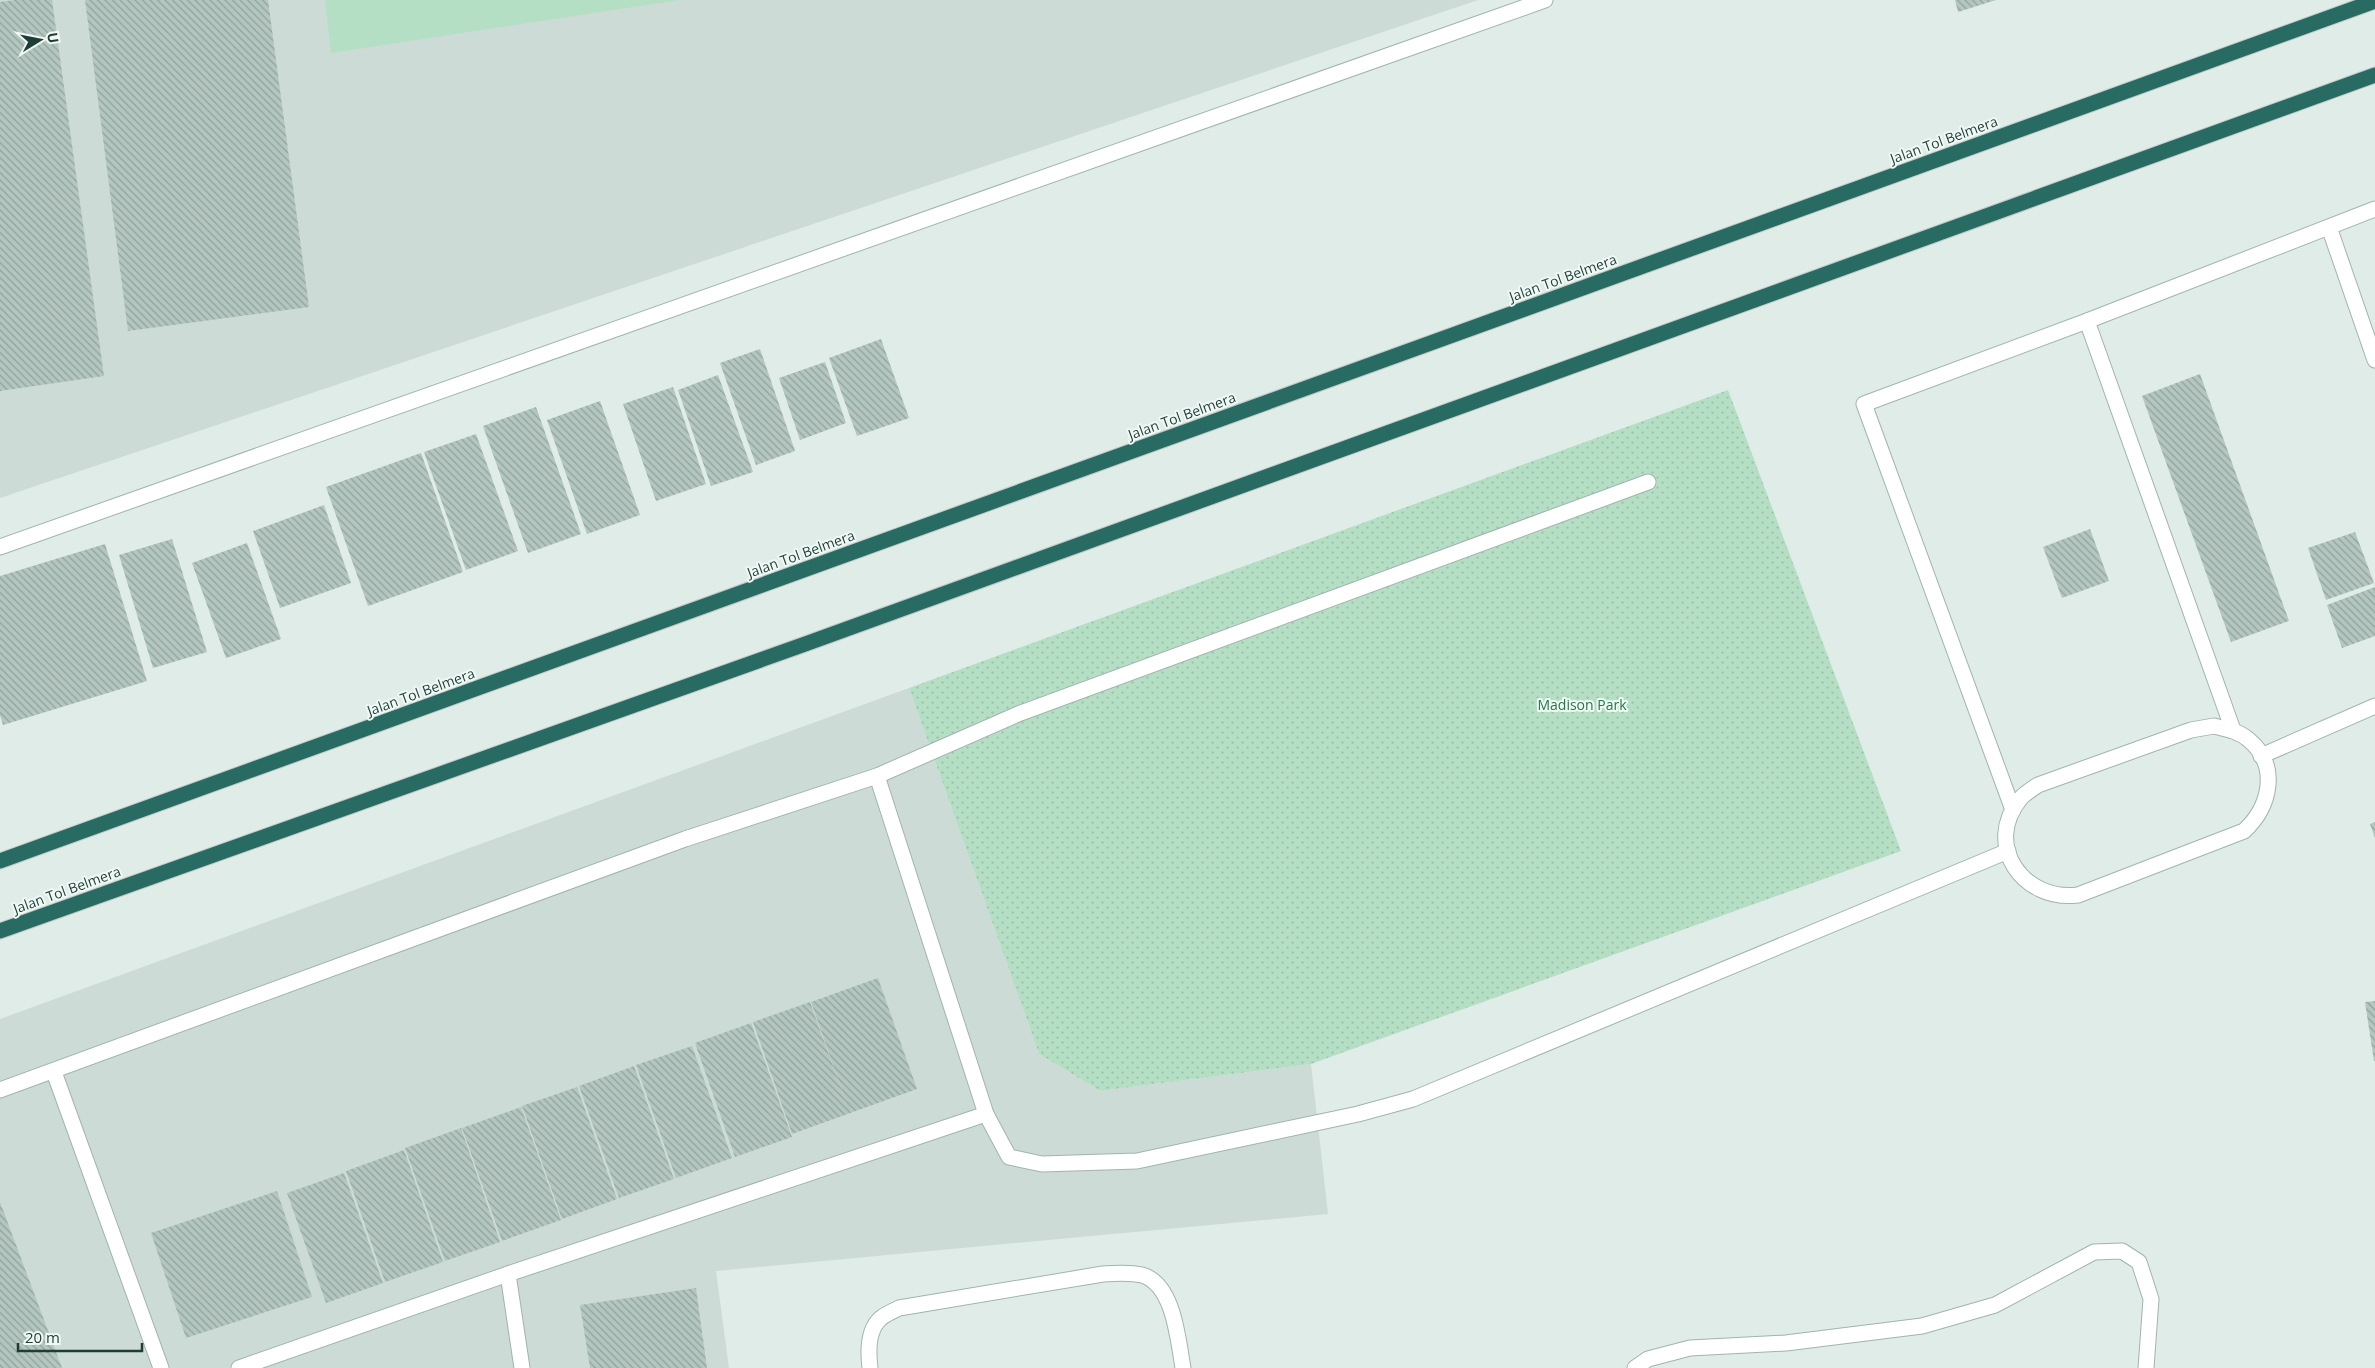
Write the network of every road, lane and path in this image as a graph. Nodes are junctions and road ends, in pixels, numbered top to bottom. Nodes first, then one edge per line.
1 (1546, 0) edge
2 (2375, 1) edge
3 (2375, 74) edge
4 (2375, 209) edge
5 (2329, 227) junction
6 (2087, 321) junction
7 (2375, 360) edge
8 (1648, 482) dead end
9 (0, 547) edge
10 (2375, 706) edge
11 (2233, 730) junction
12 (2262, 756) junction
13 (877, 776) junction
14 (2013, 810) junction
15 (2008, 851) junction
16 (0, 861) edge
17 (0, 931) edge
18 (54, 1072) junction
19 (0, 1090) edge
20 (986, 1114) junction
21 (508, 1274) junction
22 (161, 1368) edge
23 (239, 1368) edge
24 (522, 1368) edge
25 (870, 1368) edge
26 (1183, 1368) edge
27 (1635, 1368) edge
28 (2146, 1368) edge

1 - 9 street
2 - 16 highway, Jalan Tol Belmera
3 - 17 highway, Jalan Tol Belmera
4 - 5 street
5 - 6 street
5 - 7 street
6 - 11 street
6 - 14 street
8 - 13 street
10 - 12 street
11 - 12 street
11 - 14 street
12 - 15 street
13 - 18 street
13 - 20 street
14 - 15 street
15 - 20 street
18 - 19 street
18 - 22 street
20 - 21 street
21 - 23 street
21 - 24 street
25 - 26 street
27 - 28 street

